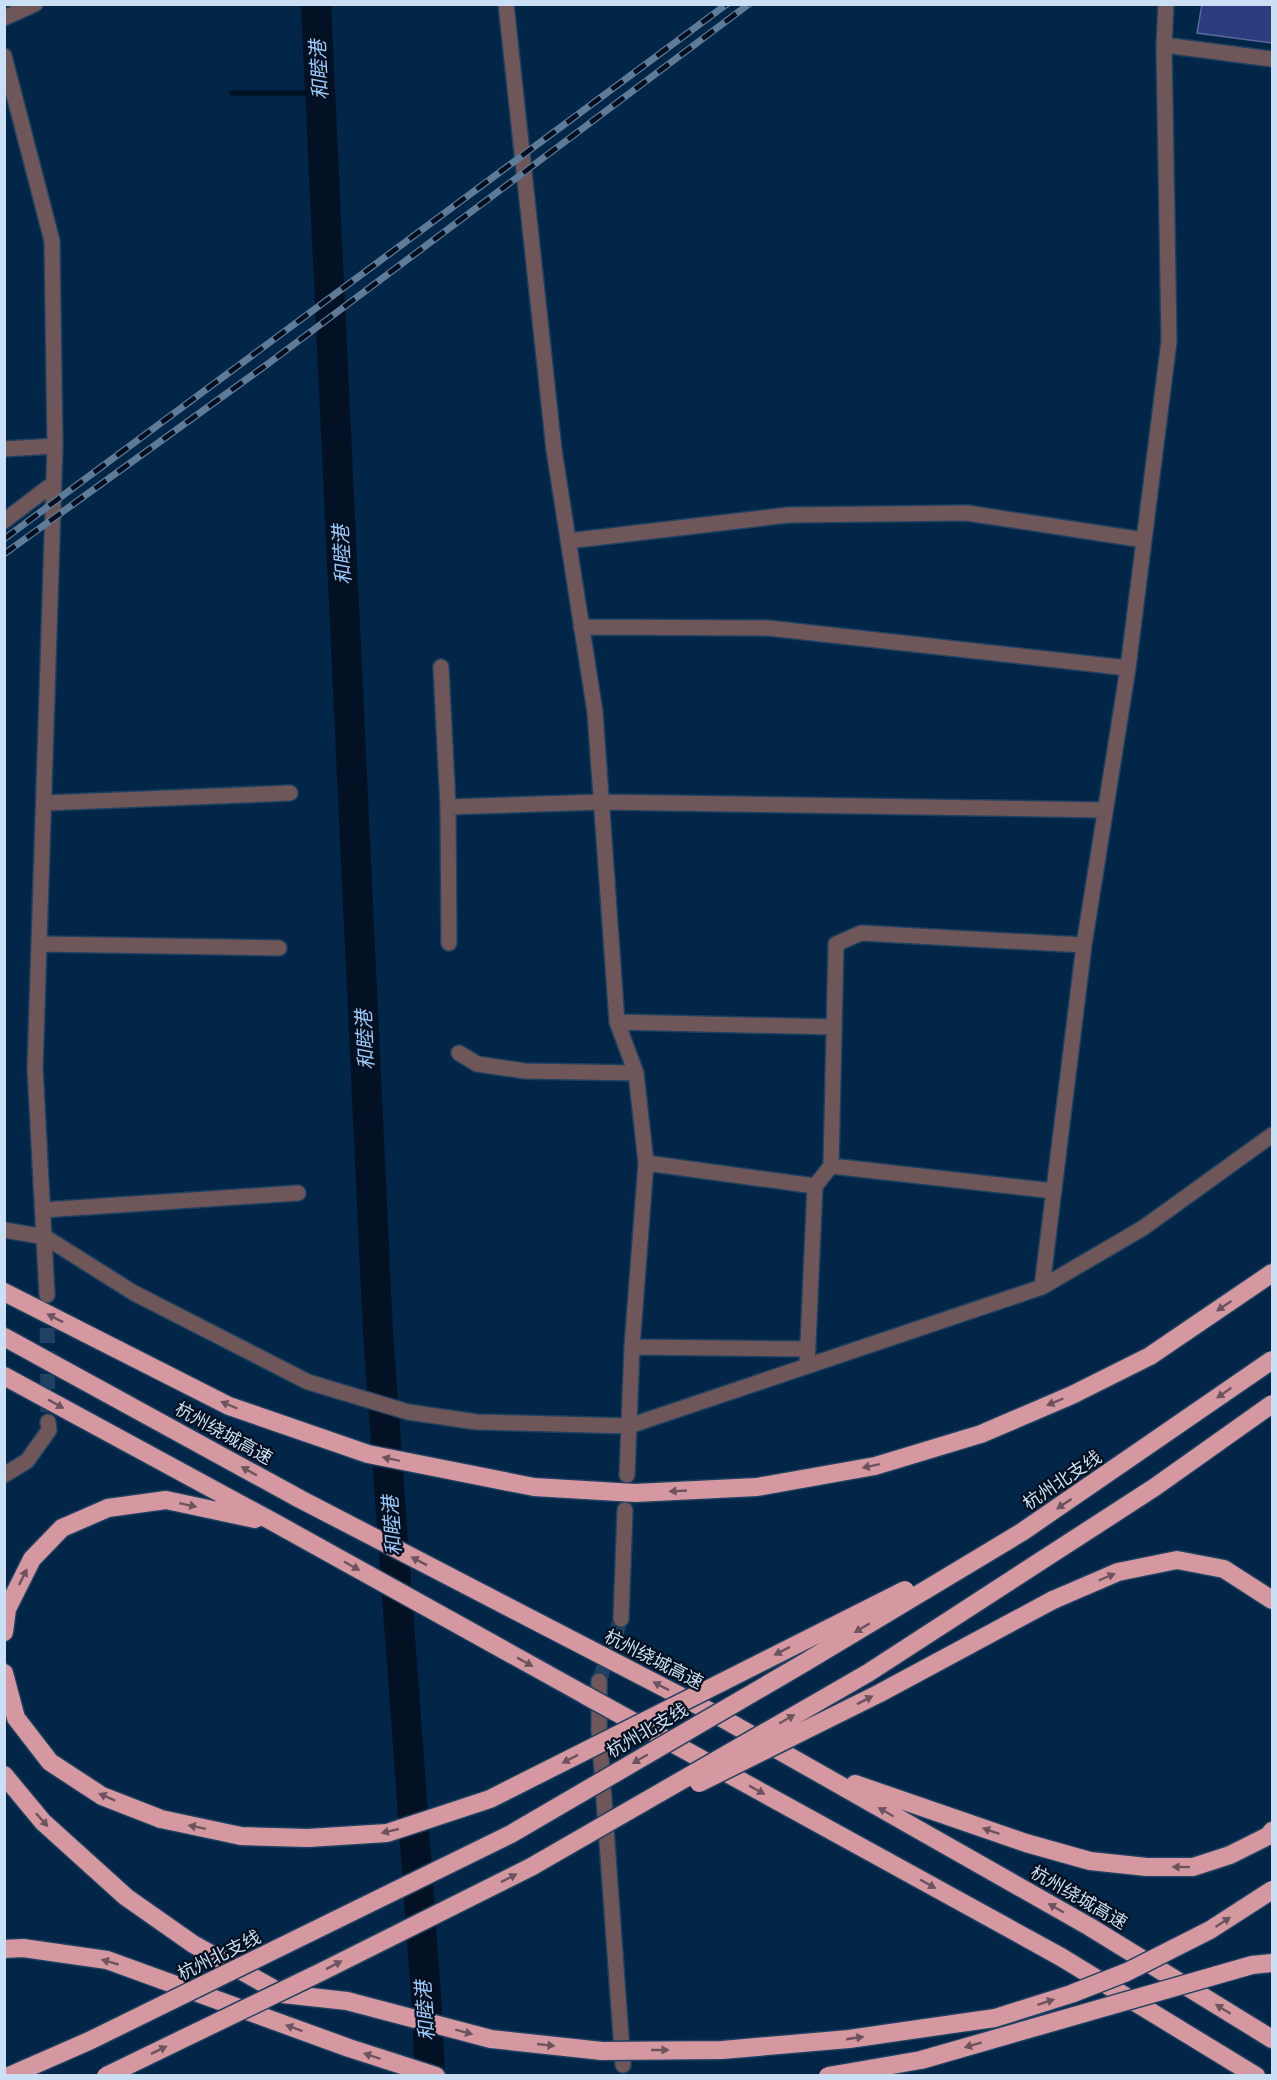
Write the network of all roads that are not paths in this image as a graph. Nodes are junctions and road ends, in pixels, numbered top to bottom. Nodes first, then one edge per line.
1 (35, 4) edge
2 (506, 4) edge
3 (1166, 4) edge
4 (4, 18) edge
5 (1164, 45) junction
6 (4, 56) edge
7 (1272, 58) edge
8 (55, 447) junction
9 (4, 449) edge
10 (54, 483) junction
11 (4, 521) edge
12 (1144, 540) junction
13 (568, 541) junction
14 (581, 627) junction
15 (441, 667) dead end
16 (1128, 668) junction
17 (290, 793) dead end
18 (601, 802) junction
19 (44, 803) junction
20 (448, 807) junction
21 (1106, 810) junction
22 (449, 943) dead end
23 (39, 944) junction
24 (1084, 945) junction
25 (279, 948) dead end
26 (617, 1022) junction
27 (834, 1027) junction
28 (459, 1053) dead end
29 (636, 1073) junction
30 (1272, 1135) edge
31 (646, 1163) junction
32 (831, 1166) junction
33 (814, 1186) junction
34 (1054, 1191) junction
35 (298, 1193) dead end
36 (43, 1210) junction
37 (4, 1230) edge
38 (45, 1237) junction
39 (1272, 1274) edge
40 (1041, 1287) junction
41 (4, 1292) edge
42 (47, 1294) tunnel mouth
43 (4, 1337) edge
44 (632, 1347) junction
45 (808, 1349) junction
46 (1272, 1360) edge
47 (807, 1366) junction
48 (4, 1376) edge
49 (1272, 1404) edge
50 (48, 1422) tunnel mouth
51 (629, 1426) junction
52 (4, 1475) edge
53 (627, 1475) dead end
54 (625, 1510) dead end
55 (277, 1524) junction
56 (1022, 1532) junction
57 (1272, 1600) edge
58 (621, 1619) tunnel mouth
59 (4, 1632) edge
60 (4, 1673) edge
61 (599, 1681) tunnel mouth
62 (811, 1769) junction
63 (4, 1775) edge
64 (1272, 1831) edge
65 (531, 1867) junction
66 (1272, 1890) edge
67 (4, 1949) edge
68 (1272, 1963) edge
69 (1272, 2039) edge
70 (623, 2065) dead end
71 (9, 2076) edge
72 (106, 2076) edge
73 (436, 2076) edge
74 (828, 2076) edge
75 (1256, 2076) edge

1 - 4 street
2 - 13 street
3 - 5 street
5 - 7 street
5 - 12 street
6 - 8 street
8 - 9 street
8 - 10 street
10 - 11 street
10 - 19 street
12 - 13 street
12 - 16 street
13 - 14 street
14 - 16 street
14 - 18 street
15 - 20 street
16 - 21 street
17 - 19 street
18 - 20 street
18 - 21 street
18 - 26 street
19 - 23 street
20 - 22 street
21 - 24 street
23 - 25 street
23 - 36 street
24 - 27 street
24 - 34 street
26 - 27 street
26 - 29 street
27 - 32 street
28 - 29 street
29 - 31 street
30 - 40 street
31 - 33 street
31 - 44 street
32 - 33 street
32 - 34 street
33 - 45 street
34 - 40 street
35 - 36 street
36 - 38 street
37 - 38 street
38 - 42 street
38 - 51 street
39 -> 41 highway
40 - 47 street
62 -> 43 highway, 杭州绕城高速
44 - 45 street
44 - 51 street
45 - 47 street
46 -> 56 highway, 杭州北支线, bridge
47 - 51 street
48 -> 55 highway
65 -> 49 highway, bridge
50 - 52 street
51 - 53 street
54 - 58 street
59 -> 55 highway
55 -> 75 highway, bridge
56 -> 60 highway, bridge
56 -> 71 highway, 杭州北支线, bridge
65 -> 57 highway, bridge
61 - 70 street
64 -> 62 highway
69 -> 62 highway, 杭州绕城高速
63 -> 66 highway, bridge
72 -> 65 highway, bridge
73 -> 67 highway
68 -> 74 highway, bridge

